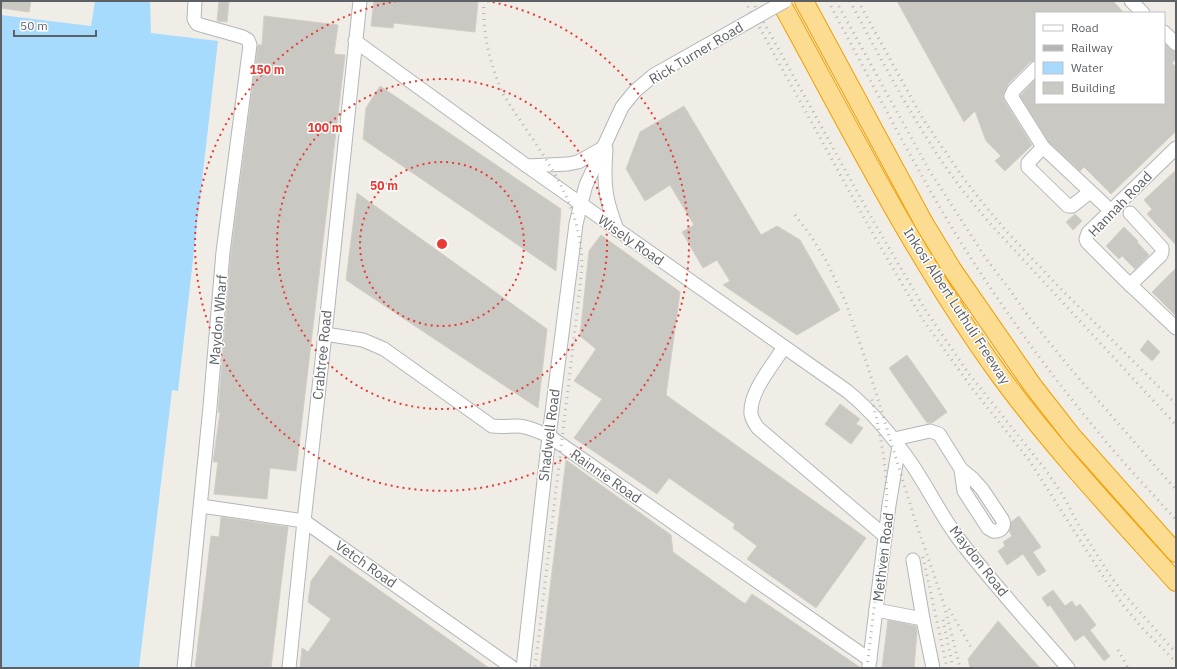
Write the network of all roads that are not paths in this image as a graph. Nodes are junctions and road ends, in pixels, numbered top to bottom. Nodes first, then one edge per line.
1 (360, 1) edge
2 (780, 1) edge
3 (784, 1) edge
4 (804, 1) edge
5 (1131, 1) edge
6 (194, 6) edge
7 (1142, 12) edge
8 (1165, 33) edge
9 (355, 41) junction
10 (1176, 44) edge
11 (1035, 69) edge
12 (605, 143) junction
13 (1043, 147) junction
14 (1176, 148) edge
15 (527, 166) junction
16 (1090, 192) junction
17 (580, 203) junction
18 (1111, 211) junction
19 (1130, 213) dead end
20 (617, 230) junction
21 (1130, 285) junction
22 (1176, 328) edge
23 (325, 334) junction
24 (784, 347) junction
25 (549, 436) junction
26 (896, 443) junction
27 (961, 469) dead end
28 (201, 506) junction
29 (304, 521) junction
30 (885, 536) junction
31 (1176, 553) edge
32 (913, 560) dead end
33 (1176, 582) edge
34 (876, 610) junction
35 (923, 619) junction
36 (870, 664) edge
37 (184, 668) edge
38 (289, 668) edge
39 (513, 668) edge
40 (523, 668) edge
41 (933, 668) edge
42 (1068, 668) edge

1 - 9 street, Crabtree Road
2 - 33 highway, Inkosi Albert Luthuli Freeway
3 - 12 street, Rick Turner Road, bridge
4 - 31 highway, Inkosi Albert Luthuli Freeway
5 - 7 street
6 - 28 street, Maydon Wharf
8 - 10 street
9 - 15 street, Wisely Road
9 - 23 street, Crabtree Road
11 - 13 street
12 - 15 street
12 - 17 street, Rick Turner Road
12 - 20 street
13 - 16 street
13 - 16 street
14 - 18 street, Hannah Road
15 - 17 street, Wisely Road
16 - 18 street
17 - 20 street, Wisely Road
17 - 25 street, Shadwell Road
18 - 21 street, Hannah Road
19 - 21 street
20 - 24 street, Wisely Road
21 - 22 street, Hannah Road
23 - 25 street, Rainnie Road
23 - 29 street, Crabtree Road
24 - 26 street, Wisely Road
24 - 30 street
25 - 36 street, Rainnie Road
25 - 40 street, Shadwell Road
26 - 27 street
26 - 30 street, Methven Road
26 - 42 street, Maydon Road
28 - 29 street, Vetch Road
28 - 37 street, Maydon Wharf
29 - 38 street, Crabtree Road
29 - 39 street, Vetch Road
30 - 34 street, Methven Road
32 - 35 street
34 - 35 street
34 - 36 street, Methven Road
35 - 41 street

